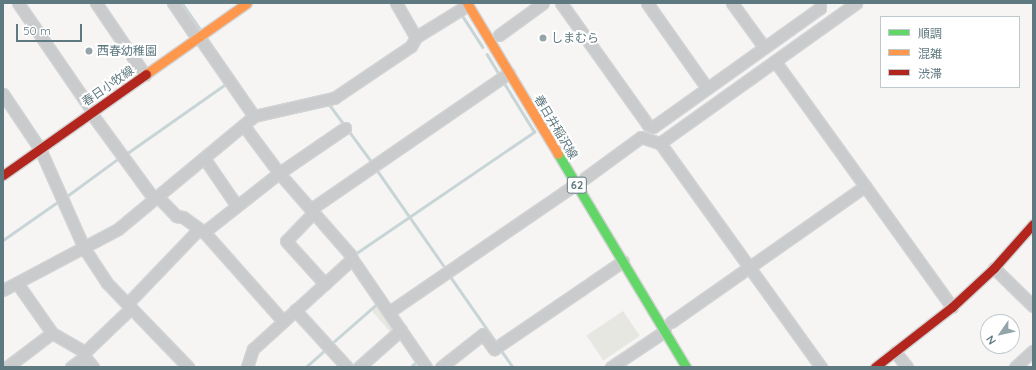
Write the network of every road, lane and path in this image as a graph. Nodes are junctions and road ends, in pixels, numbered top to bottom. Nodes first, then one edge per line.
1 (18, 3) edge
2 (96, 3) edge
3 (173, 3) edge
4 (248, 3) edge
5 (396, 3) edge
6 (543, 3) edge
7 (561, 3) edge
8 (647, 3) edge
9 (732, 3) edge
10 (820, 3) edge
11 (856, 3) edge
12 (468, 4) edge
13 (499, 35) dead end
14 (416, 37) junction
15 (198, 38) junction
16 (764, 48) junction
17 (775, 61) junction
18 (509, 73) junction
19 (146, 75) junction
20 (707, 88) junction
21 (3, 94) edge
22 (92, 113) junction
23 (254, 116) junction
24 (244, 126) junction
25 (345, 128) dead end
26 (660, 143) junction
27 (40, 149) junction
28 (204, 158) junction
29 (278, 172) junction
30 (3, 175) edge
31 (583, 179) junction
32 (865, 186) junction
33 (155, 198) junction
34 (237, 206) junction
35 (313, 210) junction
36 (1033, 224) edge
37 (201, 230) junction
38 (84, 248) junction
39 (352, 259) junction
40 (623, 262) junction
41 (750, 268) junction
42 (994, 268) junction
43 (17, 284) junction
44 (324, 284) junction
45 (3, 290) edge
46 (129, 306) junction
47 (1033, 306) edge
48 (952, 307) junction
49 (295, 310) junction
50 (389, 312) junction
51 (283, 321) junction
52 (670, 324) junction
53 (401, 330) junction
54 (52, 333) junction
55 (1033, 351) edge
56 (895, 352) junction
57 (85, 355) junction
58 (7, 367) edge
59 (71, 367) edge
60 (94, 367) edge
61 (188, 367) edge
62 (247, 367) edge
63 (347, 367) edge
64 (359, 367) edge
65 (426, 367) edge
66 (441, 367) edge
67 (611, 367) edge
68 (686, 367) edge
69 (821, 367) edge
70 (875, 367) edge
71 (907, 367) edge
72 (1015, 367) edge

1 - 22 street
2 - 19 street
3 - 15 street
4 - 15 main road, 春日小牧線
5 - 14 street
6 - 13 street
7 - 20 street
8 - 20 street
9 - 16 street
10 - 16 street
11 - 17 street
12 - 14 street
12 - 18 main road, 春日井稲沢線 / 62
14 - 23 street
15 - 19 main road, 春日小牧線
15 - 23 street
16 - 20 street
17 - 26 street
17 - 32 street
18 - 31 main road, 春日井稲沢線 / 62
18 - 35 street
19 - 22 main road, 春日小牧線
21 - 27 street
22 - 27 main road, 春日小牧線
22 - 33 street
23 - 24 street
24 - 28 street
24 - 29 street
25 - 29 street
26 - 31 street
26 - 41 street
27 - 30 main road, 春日小牧線
27 - 38 street
28 - 33 street
28 - 34 street
29 - 34 street
29 - 35 street
31 - 40 main road, 春日井稲沢線 / 62
31 - 50 street
32 - 41 street
32 - 48 street
33 - 37 street
33 - 38 street
34 - 37 street
35 - 39 street
35 - 44 street
36 - 42 main road
37 - 46 street
37 - 51 street
38 - 43 street
38 - 46 street
39 - 44 street
39 - 50 street
40 - 52 main road, 春日井稲沢線 / 62
40 - 66 street
41 - 52 street
41 - 69 street
42 - 47 street
42 - 48 main road
43 - 45 street
43 - 54 street
44 - 49 street
46 - 57 street
46 - 61 street
48 - 56 main road
49 - 51 street
49 - 63 street
50 - 53 street
51 - 62 street
52 - 67 street
52 - 68 main road, 春日井稲沢線 / 62
53 - 64 street
53 - 65 street
54 - 57 street
54 - 58 street
55 - 72 street
56 - 70 main road
56 - 71 street
57 - 59 street
57 - 60 street

